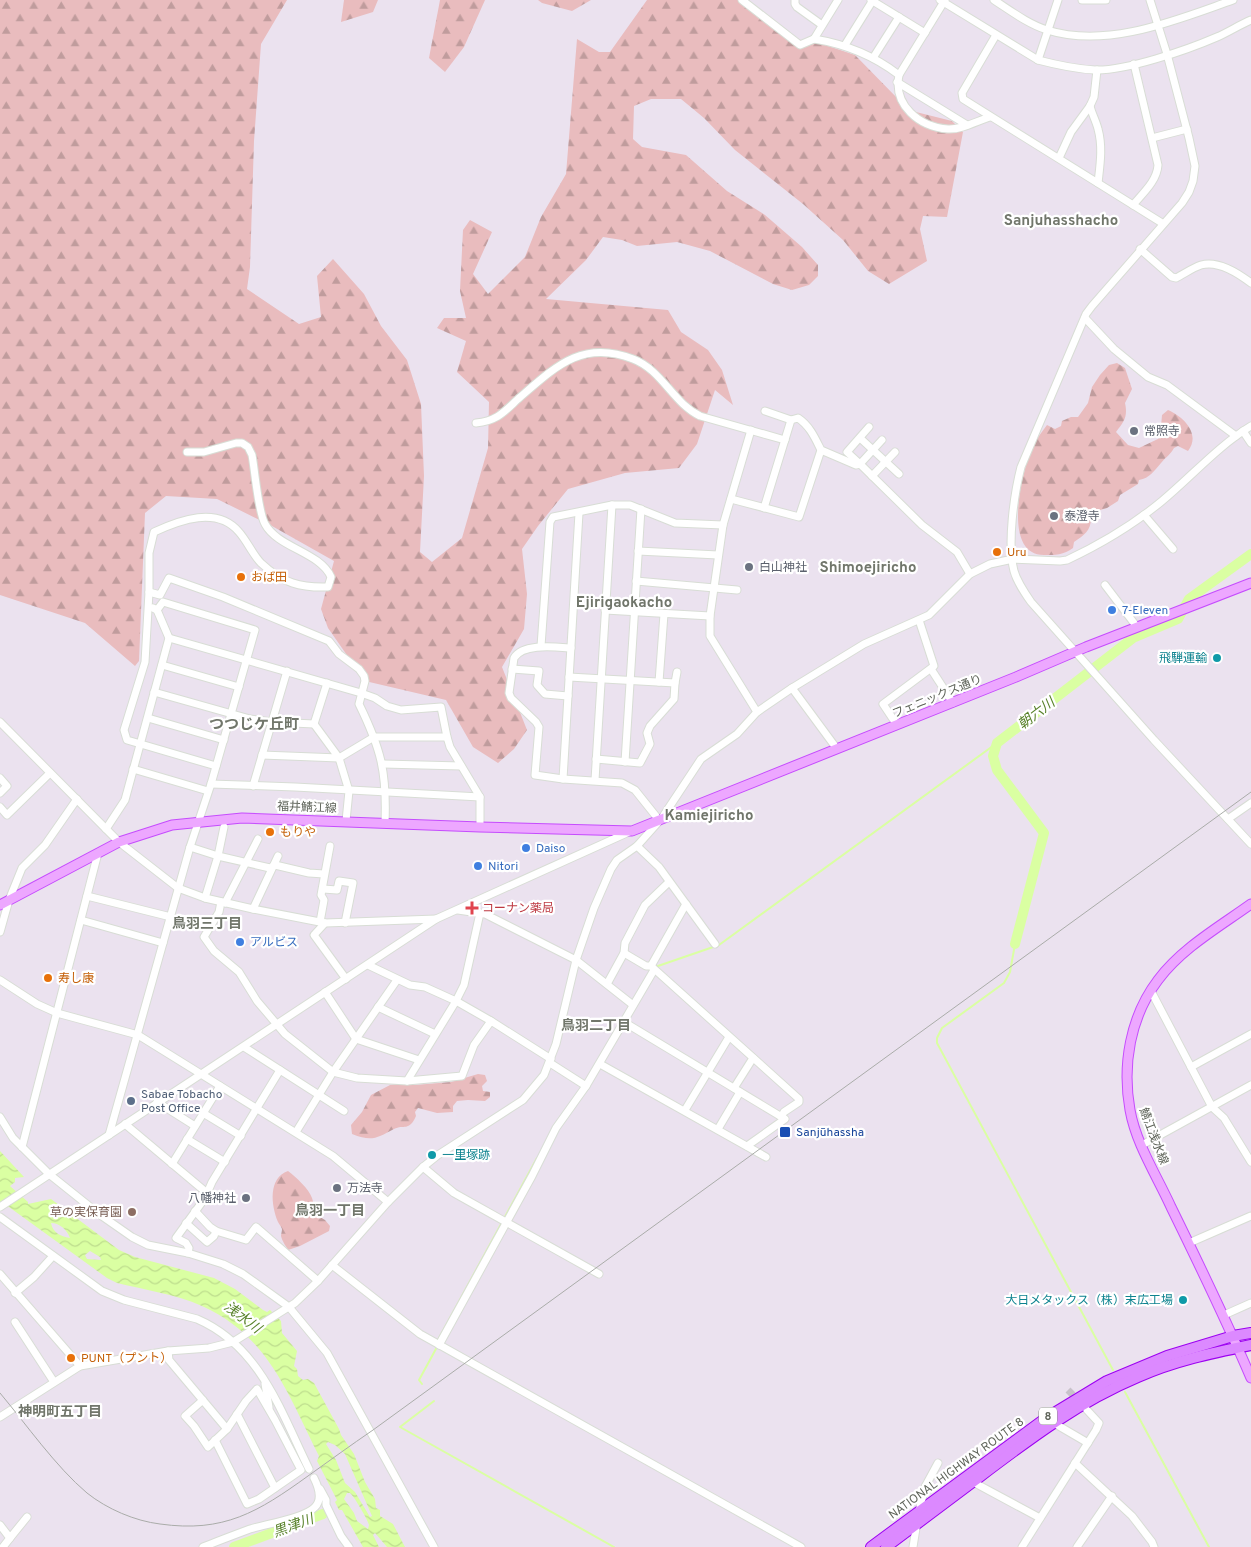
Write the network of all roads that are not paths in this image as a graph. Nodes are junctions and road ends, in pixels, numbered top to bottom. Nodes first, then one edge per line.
1 (742, 0) edge
2 (795, 0) edge
3 (829, 0) edge
4 (872, 0) edge
5 (994, 0) edge
6 (1058, 0) edge
7 (1082, 0) edge
8 (1106, 0) edge
9 (1150, 0) edge
10 (1233, 0) edge
11 (943, 1) edge
12 (836, 3) edge
13 (899, 17) junction
14 (1251, 20) edge
15 (1158, 24) junction
16 (822, 25) junction
17 (1048, 30) junction
18 (925, 33) junction
19 (996, 35) junction
20 (814, 39) junction
21 (846, 45) junction
22 (1167, 54) junction
23 (873, 58) junction
24 (1038, 60) junction
25 (1134, 64) junction
26 (1097, 70) junction
27 (898, 79) junction
28 (1090, 106) junction
29 (990, 117) junction
30 (967, 125) junction
31 (1187, 129) junction
32 (1152, 138) junction
33 (1059, 158) junction
34 (1098, 184) junction
35 (1133, 205) junction
36 (1162, 224) junction
37 (1140, 249) junction
38 (1251, 283) edge
39 (1085, 318) junction
40 (765, 411) dead end
41 (792, 420) junction
42 (476, 423) dead end
43 (1251, 426) edge
44 (869, 427) dead end
45 (751, 430) junction
46 (1240, 433) junction
47 (860, 438) junction
48 (785, 440) junction
49 (882, 440) dead end
50 (1251, 443) edge
51 (821, 450) junction
52 (873, 450) junction
53 (187, 452) dead end
54 (895, 452) dead end
55 (885, 462) junction
56 (860, 464) junction
57 (899, 474) dead end
58 (872, 476) junction
59 (731, 499) junction
60 (612, 505) junction
61 (641, 508) junction
62 (764, 508) junction
63 (579, 513) junction
64 (1144, 515) junction
65 (723, 525) junction
66 (1173, 549) dead end
67 (638, 551) junction
68 (718, 556) junction
69 (1013, 559) junction
70 (970, 574) junction
71 (636, 581) junction
72 (1251, 583) edge
73 (1105, 585) dead end
74 (713, 587) junction
75 (737, 590) dead end
76 (149, 592) junction
77 (148, 606) junction
78 (157, 610) junction
79 (605, 610) junction
80 (634, 612) junction
81 (664, 614) junction
82 (710, 616) junction
83 (919, 620) junction
84 (1137, 628) junction
85 (169, 638) junction
86 (541, 646) junction
87 (571, 648) junction
88 (1074, 652) junction
89 (247, 660) junction
90 (162, 665) junction
91 (512, 669) junction
92 (931, 669) junction
93 (286, 671) junction
94 (677, 672) dead end
95 (569, 676) junction
96 (601, 678) junction
97 (630, 680) junction
98 (659, 682) junction
99 (327, 683) junction
100 (675, 683) junction
101 (239, 687) junction
102 (792, 688) junction
103 (154, 692) junction
104 (361, 693) junction
105 (568, 696) junction
106 (953, 703) junction
107 (757, 712) junction
108 (231, 713) junction
109 (148, 718) junction
110 (0, 722) edge
111 (272, 722) junction
112 (314, 724) junction
113 (897, 725) junction
114 (374, 736) junction
115 (447, 738) junction
116 (224, 740) junction
117 (140, 744) junction
118 (838, 749) junction
119 (262, 755) junction
120 (339, 758) junction
121 (596, 759) junction
122 (625, 762) junction
123 (383, 764) junction
124 (216, 766) junction
125 (462, 766) junction
126 (132, 769) junction
127 (50, 773) junction
128 (0, 778) edge
129 (563, 780) junction
130 (595, 780) junction
131 (253, 786) junction
132 (209, 788) junction
133 (349, 791) junction
134 (0, 793) edge
135 (386, 793) junction
136 (480, 797) junction
137 (76, 799) junction
138 (1251, 803) edge
139 (0, 807) edge
140 (661, 819) junction
141 (1228, 819) junction
142 (346, 821) junction
143 (198, 822) junction
144 (385, 823) junction
145 (224, 827) dead end
146 (480, 827) junction
147 (106, 829) junction
148 (632, 831) junction
149 (258, 839) dead end
150 (119, 842) junction
151 (1251, 844) edge
152 (330, 846) dead end
153 (637, 846) junction
154 (190, 847) junction
155 (98, 853) junction
156 (218, 856) junction
157 (278, 856) dead end
158 (246, 863) junction
159 (274, 865) junction
160 (324, 874) junction
161 (669, 882) junction
162 (178, 888) junction
163 (323, 888) junction
164 (87, 896) junction
165 (205, 898) junction
166 (10, 900) junction
167 (223, 902) junction
168 (686, 904) junction
169 (1251, 904) edge
170 (0, 905) edge
171 (253, 909) junction
172 (457, 910) junction
173 (480, 913) junction
174 (170, 917) junction
175 (436, 919) junction
176 (81, 920) junction
177 (323, 922) junction
178 (345, 923) junction
179 (0, 932) edge
180 (163, 943) junction
181 (715, 944) dead end
182 (624, 953) junction
183 (576, 960) junction
184 (368, 965) junction
185 (653, 968) junction
186 (346, 979) junction
187 (0, 980) edge
188 (397, 980) junction
189 (607, 984) junction
190 (1151, 991) junction
191 (324, 992) junction
192 (456, 1001) junction
193 (634, 1006) junction
194 (378, 1007) junction
195 (57, 1013) junction
196 (491, 1021) junction
197 (624, 1022) junction
198 (277, 1024) junction
199 (435, 1034) junction
200 (1251, 1034) edge
201 (138, 1035) junction
202 (729, 1037) junction
203 (356, 1039) junction
204 (244, 1047) junction
205 (753, 1058) junction
206 (419, 1060) junction
207 (550, 1061) junction
208 (600, 1064) junction
209 (1191, 1067) junction
210 (280, 1070) junction
211 (332, 1072) junction
212 (708, 1072) junction
213 (201, 1074) junction
214 (408, 1081) junction
215 (1251, 1085) edge
216 (220, 1086) junction
217 (586, 1086) junction
218 (737, 1090) junction
219 (318, 1095) junction
220 (157, 1102) junction
221 (1212, 1107) junction
222 (257, 1109) junction
223 (685, 1110) junction
224 (344, 1111) dead end
225 (203, 1113) junction
226 (0, 1117) edge
227 (781, 1117) junction
228 (125, 1124) junction
229 (195, 1126) junction
230 (718, 1129) junction
231 (296, 1132) junction
232 (109, 1135) junction
233 (240, 1136) junction
234 (187, 1139) junction
235 (1142, 1145) junction
236 (747, 1146) junction
237 (22, 1147) junction
238 (766, 1157) dead end
239 (225, 1162) junction
240 (1251, 1162) edge
241 (172, 1164) junction
242 (423, 1167) junction
243 (47, 1175) junction
244 (207, 1193) junction
245 (388, 1202) junction
246 (0, 1207) edge
247 (195, 1211) junction
248 (1251, 1216) edge
249 (0, 1217) edge
250 (505, 1222) junction
251 (186, 1223) junction
252 (216, 1231) junction
253 (1188, 1243) junction
254 (188, 1253) junction
255 (53, 1256) junction
256 (332, 1265) junction
257 (0, 1274) edge
258 (599, 1274) dead end
259 (318, 1281) junction
260 (15, 1293) junction
261 (1251, 1303) edge
262 (289, 1307) junction
263 (1224, 1315) junction
264 (15, 1322) dead end
265 (1251, 1333) edge
266 (1233, 1336) junction
267 (233, 1342) junction
268 (439, 1345) junction
269 (1251, 1345) edge
270 (1238, 1348) junction
271 (168, 1352) junction
272 (80, 1366) junction
273 (1251, 1378) edge
274 (265, 1381) junction
275 (54, 1382) junction
276 (203, 1400) junction
277 (269, 1410) junction
278 (1087, 1410) tunnel mouth
279 (237, 1414) junction
280 (0, 1417) edge
281 (1052, 1422) junction
282 (227, 1429) junction
283 (215, 1440) junction
284 (1088, 1443) junction
285 (938, 1463) dead end
286 (1075, 1463) junction
287 (309, 1469) dead end
288 (314, 1478) dead end
289 (973, 1482) junction
290 (318, 1487) junction
291 (275, 1488) junction
292 (1112, 1496) junction
293 (919, 1511) junction
294 (27, 1517) dead end
295 (1040, 1518) junction
296 (917, 1524) junction
297 (0, 1526) edge
298 (341, 1536) junction
299 (10, 1538) junction
300 (3, 1547) edge
301 (203, 1547) edge
302 (344, 1547) edge
303 (349, 1547) edge
304 (434, 1547) edge
305 (801, 1547) edge
306 (871, 1547) edge
307 (886, 1547) edge
308 (913, 1547) edge
309 (1022, 1547) edge
310 (1077, 1547) edge
311 (1154, 1547) edge

1 - 20 street
2 - 16 street
3 - 12 street
4 - 13 street
4 - 21 street
5 - 17 street
6 - 17 street
7 - 8 street
9 - 15 street
10 - 15 street
11 - 18 street
11 - 19 street
12 - 16 street
13 - 18 street
13 - 23 street
14 - 22 street
15 - 17 street
15 - 22 street
16 - 20 street
17 - 24 street
18 - 27 street
19 - 24 street
19 - 29 street
20 - 21 street
21 - 23 street
22 - 25 street
22 - 31 street
23 - 27 street
24 - 26 street
25 - 26 street
25 - 32 street
26 - 28 street
27 - 30 street
27 - 30 street
28 - 33 street
28 - 34 street
29 - 30 street
29 - 33 street
31 - 32 street
31 - 36 street
32 - 35 street
33 - 34 street
34 - 35 street
35 - 36 street
36 - 37 street
37 - 38 street
37 - 39 street
39 - 46 street
39 - 69 street
40 - 41 street
41 - 48 street
41 - 51 street
42 - 45 street
43 - 46 street
44 - 47 street
45 - 48 street
45 - 59 street
46 - 50 street
46 - 64 street
47 - 52 street
47 - 56 street
48 - 62 street
49 - 52 street
51 - 56 street
51 - 62 street
52 - 55 street
52 - 56 street
53 - 76 street
54 - 55 street
55 - 57 street
55 - 58 street
56 - 58 street
58 - 70 street
59 - 62 street
59 - 65 street
60 - 61 street
60 - 63 street
60 - 79 street
61 - 65 street
61 - 67 street
63 - 86 street
63 - 87 street
64 - 66 street
64 - 69 street
65 - 68 street
67 - 68 street
67 - 71 street
68 - 74 street
69 - 70 street
69 - 88 street
70 - 83 street
71 - 74 street
71 - 80 street
72 - 84 main road, フェニックス通り
73 - 84 street
74 - 75 street
74 - 82 street
76 - 77 street
76 - 104 street
77 - 78 street
77 - 117 street
78 - 85 street
78 - 89 street
79 - 80 street
79 - 96 street
80 - 81 street
80 - 97 street
81 - 82 street
81 - 98 street
82 - 107 street
83 - 92 street
83 - 102 street
84 - 88 main road, フェニックス通り
85 - 89 street
85 - 90 street
86 - 87 street
86 - 91 street
87 - 95 street
88 - 106 main road, フェニックス通り
88 - 141 street
89 - 93 street
89 - 101 street
90 - 101 street
90 - 103 street
91 - 105 street
91 - 129 street
92 - 106 street
92 - 113 street
93 - 99 street
93 - 111 street
94 - 100 street
95 - 96 street
95 - 105 street
96 - 97 street
96 - 121 street
97 - 98 street
97 - 122 street
98 - 100 street
99 - 104 street
99 - 112 street
100 - 122 street
101 - 108 street
102 - 107 street
102 - 118 street
103 - 108 street
103 - 109 street
104 - 114 street
104 - 115 street
105 - 129 street
106 - 113 main road, フェニックス通り
107 - 140 street
108 - 111 street
108 - 116 street
109 - 116 street
109 - 117 street
110 - 127 street
111 - 112 street
111 - 119 street
112 - 120 street
113 - 118 main road, フェニックス通り
114 - 115 street
114 - 120 street
114 - 123 street
115 - 125 street
116 - 124 street
117 - 124 street
117 - 126 street
118 - 140 main road, フェニックス通り
119 - 120 street
119 - 131 street
120 - 133 street
121 - 122 street
121 - 130 street
123 - 125 street
123 - 135 street
124 - 132 street
125 - 136 street
126 - 132 street
126 - 147 street
127 - 137 street
127 - 139 street
128 - 134 street
129 - 130 street
130 - 140 street
131 - 132 street
131 - 133 street
132 - 143 street
133 - 135 street
133 - 142 street
135 - 136 street
135 - 144 street
136 - 146 street
137 - 147 street
137 - 166 street
138 - 141 street
140 - 148 main road, フェニックス通り
140 - 153 street
141 - 151 street
142 - 143 main road, 福井鯖江線
142 - 144 main road, 福井鯖江線
143 - 150 main road, 福井鯖江線
143 - 154 street
144 - 146 main road, 福井鯖江線
145 - 156 street
146 - 148 main road, 福井鯖江線
147 - 150 street
148 - 172 street
149 - 158 street
150 - 155 main road, 福井鯖江線
150 - 162 street
152 - 160 street
153 - 161 street
153 - 183 street
154 - 156 street
154 - 162 street
155 - 164 street
155 - 166 main road, 福井鯖江線
156 - 158 street
156 - 165 street
157 - 159 street
158 - 159 street
158 - 167 street
159 - 160 street
159 - 171 street
160 - 163 street
161 - 168 street
161 - 182 street
162 - 165 street
162 - 174 street
163 - 177 street
163 - 178 street
164 - 174 street
164 - 176 street
165 - 167 street
166 - 170 main road, 福井鯖江線
166 - 179 street
167 - 171 street
167 - 198 street
168 - 181 street
168 - 185 street
169 - 190 main road, 鯖江浅水線
171 - 177 street
172 - 173 street
172 - 175 street
173 - 183 street
173 - 192 street
174 - 180 street
175 - 178 street
175 - 184 street
176 - 180 street
176 - 195 street
177 - 178 street
177 - 186 street
180 - 201 street
182 - 185 street
182 - 189 street
183 - 189 street
183 - 207 street
184 - 186 street
184 - 188 street
185 - 193 street
185 - 202 street
186 - 191 street
187 - 195 street
188 - 192 street
188 - 194 street
189 - 193 street
190 - 209 street
190 - 235 main road, 鯖江浅水線
191 - 198 street
191 - 203 street
192 - 196 street
192 - 199 street
193 - 197 street
194 - 199 street
194 - 203 street
195 - 201 street
195 - 237 street
196 - 207 street
196 - 214 street
197 - 208 street
197 - 212 street
198 - 204 street
198 - 211 street
199 - 206 street
200 - 209 street
201 - 213 street
201 - 232 street
202 - 205 street
202 - 212 street
203 - 206 street
203 - 211 street
204 - 210 street
204 - 213 street
205 - 218 street
205 - 227 street
206 - 214 street
207 - 217 street
207 - 242 street
208 - 217 street
208 - 223 street
209 - 221 street
210 - 219 street
210 - 222 street
211 - 214 street
211 - 219 street
212 - 218 street
212 - 223 street
213 - 216 street
213 - 220 street
215 - 221 street
216 - 222 street
216 - 225 street
217 - 250 street
218 - 227 street
218 - 230 street
219 - 224 street
219 - 231 street
220 - 228 street
220 - 229 street
221 - 235 street
221 - 240 street
222 - 231 street
222 - 233 street
223 - 230 street
225 - 229 street
225 - 233 street
226 - 237 street
227 - 236 street
228 - 232 street
228 - 241 street
229 - 234 street
230 - 236 street
231 - 245 street
232 - 243 street
233 - 239 street
234 - 239 street
234 - 241 street
235 - 253 main road, 鯖江浅水線
236 - 238 street
237 - 243 street
239 - 244 street
241 - 244 street
242 - 245 street
242 - 250 street
243 - 246 street
243 - 254 street
244 - 247 street
245 - 256 street
247 - 251 street
247 - 252 street
248 - 253 street
249 - 255 street
250 - 258 street
250 - 268 street
251 - 252 street
251 - 254 street
252 - 259 street
253 - 263 main road, 鯖江浅水線
254 - 262 street
255 - 260 street
255 - 267 street
256 - 259 street
256 - 268 street
257 - 260 street
259 - 262 street
260 - 272 street
261 - 263 street
262 - 267 street
262 - 304 street
263 - 266 main road, 鯖江浅水線
264 - 275 street
265 - 266 highway, NATIONAL HIGHWAY ROUTE 8 / 8
266 - 270 main road, 鯖江浅水線
266 - 293 highway, NATIONAL HIGHWAY ROUTE 8 / 8
267 - 271 street
267 - 274 street
268 - 305 street
269 - 270 highway, NATIONAL HIGHWAY ROUTE 8 / 8
270 - 273 main road, 鯖江浅水線
270 - 281 highway, NATIONAL HIGHWAY ROUTE 8 / 8
271 - 272 street
271 - 276 street
272 - 275 street
274 - 277 street
274 - 287 street
275 - 280 street
276 - 282 street
276 - 283 street
277 - 279 street
277 - 291 street
278 - 284 street
279 - 282 street
279 - 291 street
281 - 284 street
281 - 289 highway, NATIONAL HIGHWAY ROUTE 8 / 8
282 - 283 street
283 - 291 street
284 - 286 street
285 - 293 street
286 - 292 street
286 - 295 street
288 - 290 street
289 - 295 street
289 - 296 highway, NATIONAL HIGHWAY ROUTE 8 / 8
290 - 298 street
290 - 301 street
292 - 310 street
292 - 311 street
293 - 296 street
293 - 306 highway, NATIONAL HIGHWAY ROUTE 8 / 8
294 - 299 street
295 - 309 street
296 - 307 highway, NATIONAL HIGHWAY ROUTE 8 / 8
296 - 308 street
297 - 299 street
298 - 302 street
298 - 303 street
299 - 300 street

